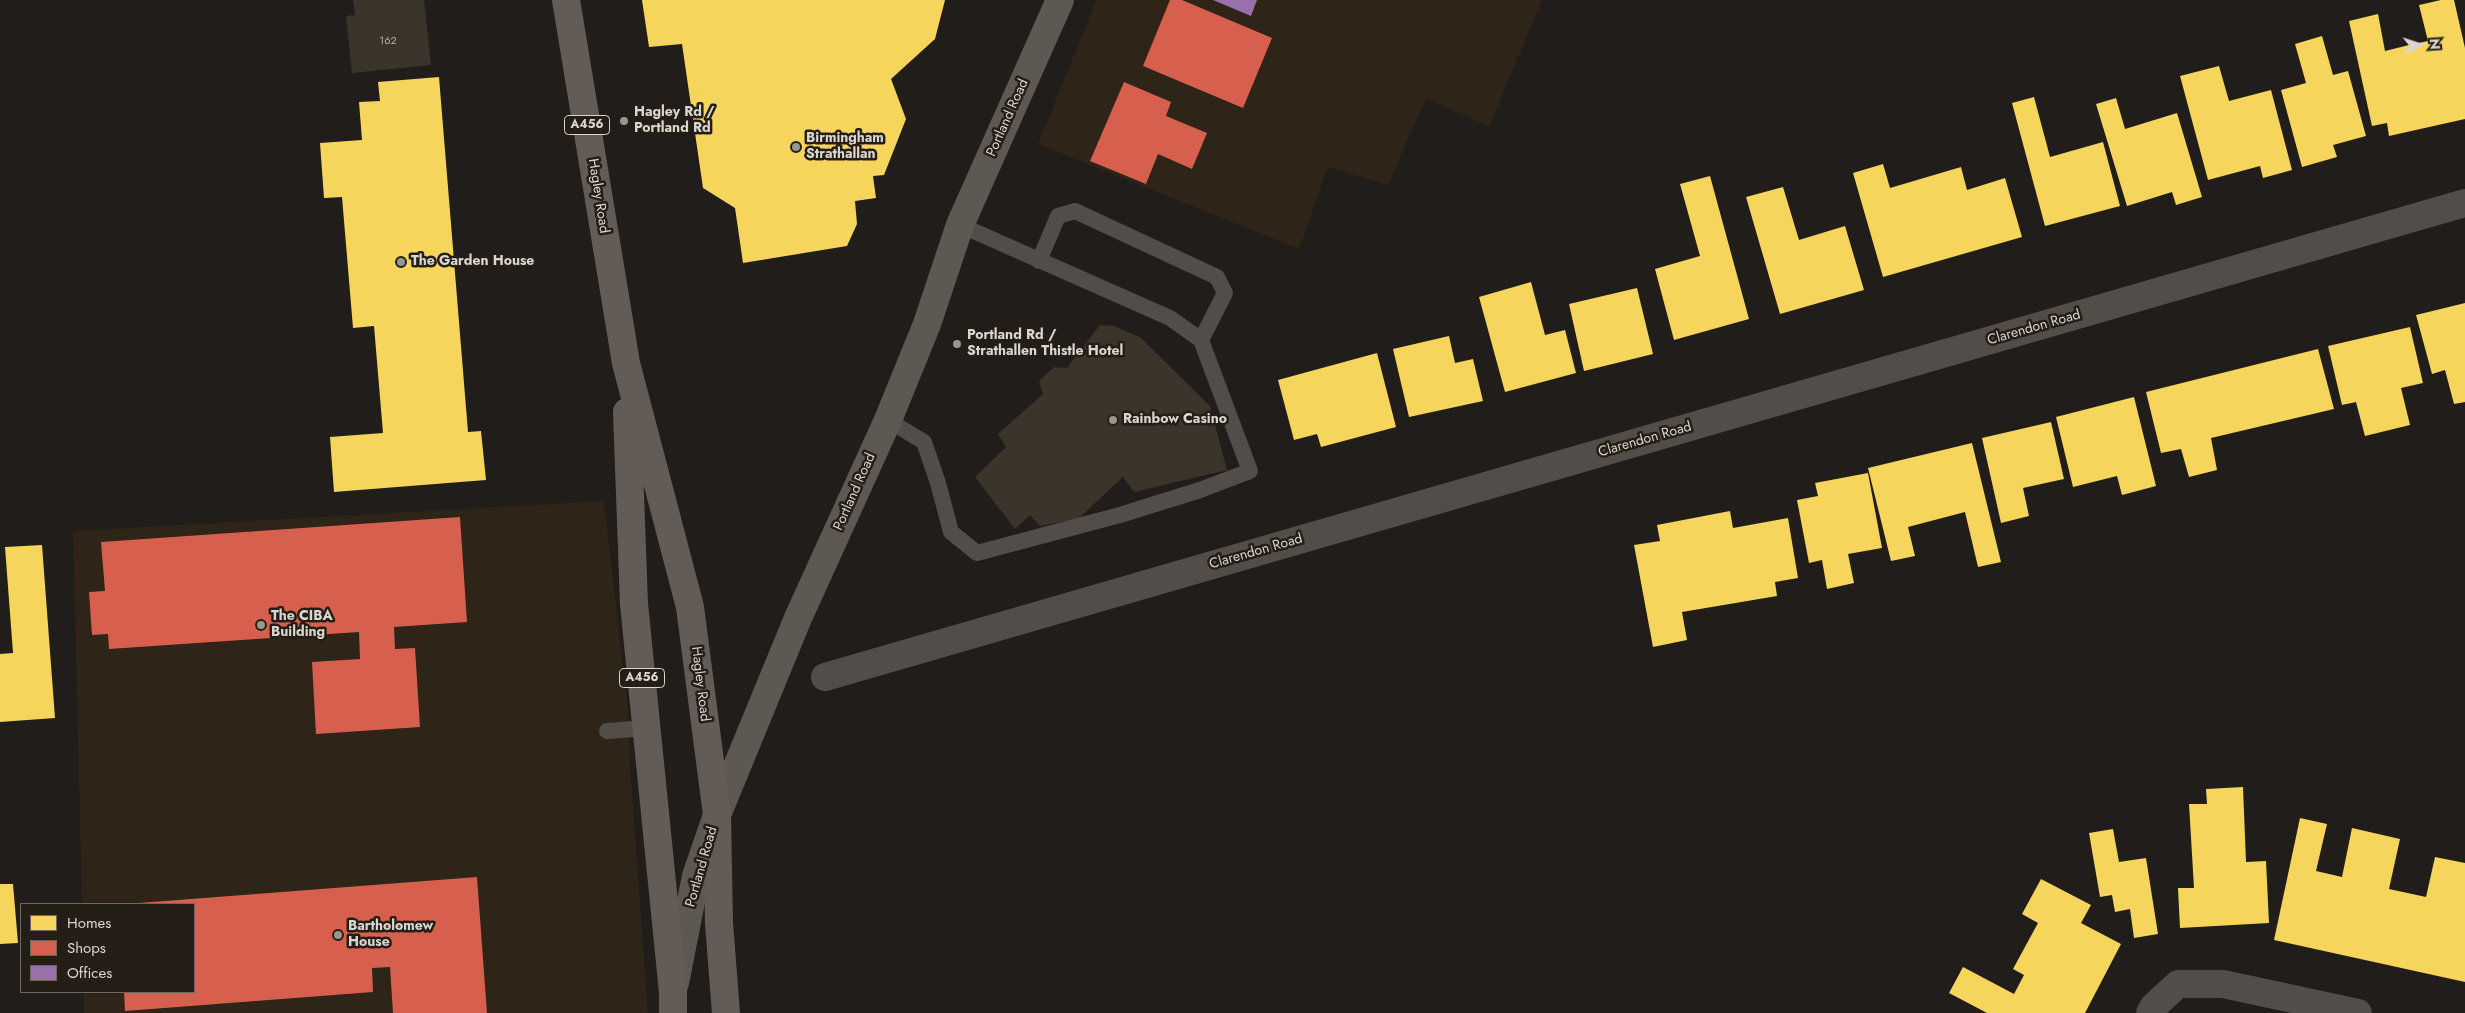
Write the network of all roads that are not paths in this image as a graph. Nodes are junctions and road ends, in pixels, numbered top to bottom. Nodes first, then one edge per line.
1 (566, 0) edge
2 (1060, 0) edge
3 (2465, 203) edge
4 (960, 224) junction
5 (1039, 261) junction
6 (1201, 340) junction
7 (626, 363) junction
8 (888, 420) junction
9 (825, 677) dead end
10 (647, 728) junction
11 (607, 731) dead end
12 (717, 815) junction
13 (673, 1002) edge
14 (726, 1013) edge
15 (2150, 1013) edge
16 (2358, 1013) edge

1 - 7 highway, Hagley Road / A456
2 - 4 main road, Portland Road
3 - 9 street, Clarendon Road
4 - 5 lane
4 - 8 main road, Portland Road
5 - 6 lane
5 - 6 lane
6 - 8 lane
7 - 10 highway, Hagley Road / A456
7 - 12 highway, Hagley Road / A456
8 - 12 main road, Portland Road
10 - 11 lane
10 - 13 highway, Hagley Road / A456
12 - 13 main road, Portland Road
12 - 14 highway, Hagley Road / A456
15 - 16 street

